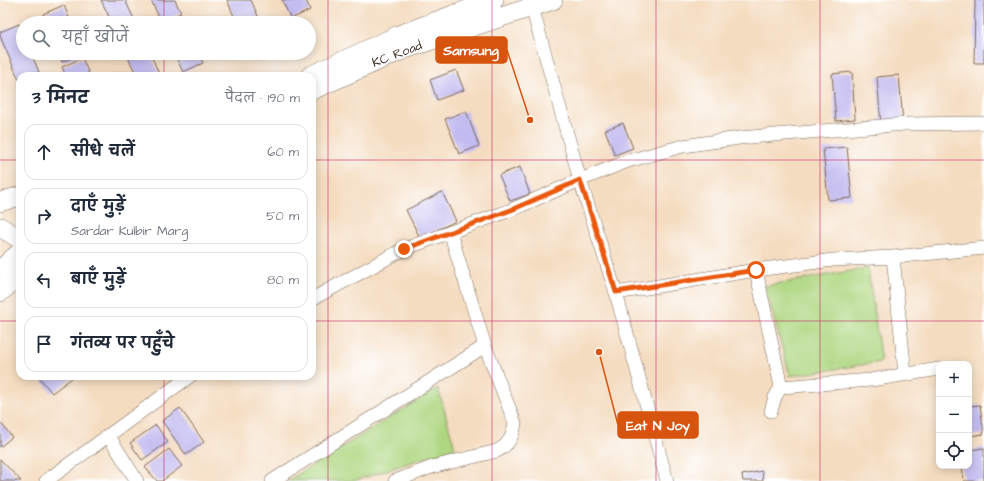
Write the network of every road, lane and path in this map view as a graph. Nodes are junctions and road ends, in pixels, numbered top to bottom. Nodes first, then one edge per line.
1 (494, 0) edge
2 (553, 0) edge
3 (531, 4) edge
4 (316, 73) edge
5 (316, 88) edge
6 (984, 123) edge
7 (580, 180) junction
8 (16, 197) edge
9 (0, 202) edge
10 (0, 227) edge
11 (450, 232) junction
12 (16, 237) edge
13 (984, 248) edge
14 (893, 257) junction
15 (756, 270) junction
16 (16, 279) edge
17 (0, 292) edge
18 (616, 292) junction
19 (316, 297) edge
20 (485, 346) junction
21 (936, 369) edge
22 (905, 374) junction
23 (185, 380) edge
24 (781, 387) junction
25 (771, 411) dead end
26 (108, 436) junction
27 (46, 481) edge
28 (137, 481) edge
29 (272, 481) edge
30 (395, 481) edge
31 (667, 481) edge

1 - 4 street
2 - 3 street, KC Road
3 - 5 street, KC Road
3 - 7 street
6 - 7 street
7 - 11 street
7 - 18 street
8 - 9 street
10 - 12 street
11 - 19 street
11 - 20 street
13 - 14 street
14 - 15 street
14 - 22 street
15 - 18 street
15 - 24 street
16 - 17 street
18 - 31 street
20 - 29 street
20 - 30 street
21 - 22 street
22 - 24 street
23 - 26 street
24 - 25 street
26 - 27 street
26 - 28 street

